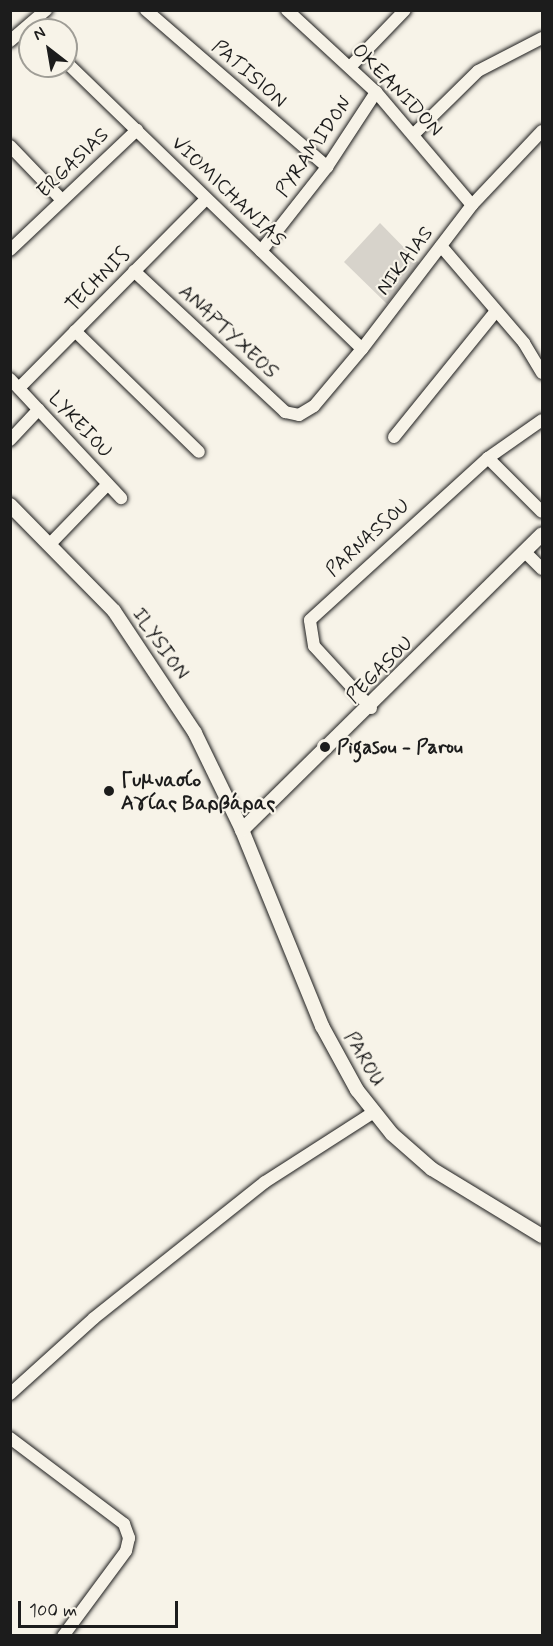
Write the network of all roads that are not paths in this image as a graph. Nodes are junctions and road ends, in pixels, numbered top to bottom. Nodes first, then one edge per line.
1 (146, 10) edge
2 (287, 10) edge
3 (405, 10) edge
4 (543, 38) edge
5 (350, 67) junction
6 (78, 73) edge
7 (376, 92) junction
8 (137, 130) junction
9 (415, 133) junction
10 (540, 133) edge
11 (10, 146) edge
12 (543, 147) edge
13 (327, 168) junction
14 (62, 200) junction
15 (205, 200) junction
16 (472, 205) junction
17 (441, 246) junction
18 (10, 250) edge
19 (261, 251) junction
20 (134, 271) junction
21 (496, 310) junction
22 (75, 331) junction
23 (362, 350) junction
24 (543, 373) edge
25 (15, 383) edge
26 (39, 409) junction
27 (299, 416) joint
28 (543, 420) edge
29 (394, 437) dead end
30 (10, 440) edge
31 (199, 452) dead end
32 (488, 458) junction
33 (108, 484) junction
34 (121, 498) dead end
35 (10, 505) edge
36 (543, 512) edge
37 (543, 534) edge
38 (51, 544) junction
39 (525, 552) junction
40 (543, 568) edge
41 (371, 708) junction
42 (242, 830) junction
43 (374, 1112) junction
44 (543, 1236) edge
45 (10, 1394) edge
46 (10, 1438) edge
47 (63, 1635) edge

1 - 13 street, PATISION
2 - 5 street, OKEANIDON
3 - 5 street
4 - 9 street
5 - 7 street, OKEANIDON
6 - 8 street, VIOMICHANIAS
7 - 9 street, OKEANIDON
7 - 13 street, PYRAMIDON
8 - 14 street, ERGASIAS
8 - 15 street, VIOMICHANIAS
9 - 16 street, OKEANIDON
10 - 12 street
10 - 16 street, NIKAIAS
11 - 14 street
13 - 19 street, PYRAMIDON
14 - 18 street, ERGASIAS
15 - 19 street, VIOMICHANIAS
15 - 20 street, TECHNIS
16 - 17 street, NIKAIAS
17 - 21 street
17 - 23 street, NIKAIAS
19 - 23 street, VIOMICHANIAS
20 - 22 street, TECHNIS
20 - 27 street, ANAPTYXEOS
21 - 24 street
21 - 29 street
22 - 25 street, TECHNIS
22 - 31 street
23 - 27 street, NIKAIAS
25 - 26 street, LYKEIOU
26 - 30 street
26 - 33 street, LYKEIOU
28 - 32 street, PARNASSOU
32 - 36 street
32 - 41 street, PARNASSOU
33 - 34 street, LYKEIOU
33 - 38 street
35 - 38 street, ILYSION
37 - 39 street, PEGASOU
38 - 42 street, ILYSION
39 - 40 street
39 - 41 street, PEGASOU
41 - 42 street, PEGASOU
42 - 43 street, PAROU
43 - 44 street, PAROU
43 - 45 street
46 - 47 street

